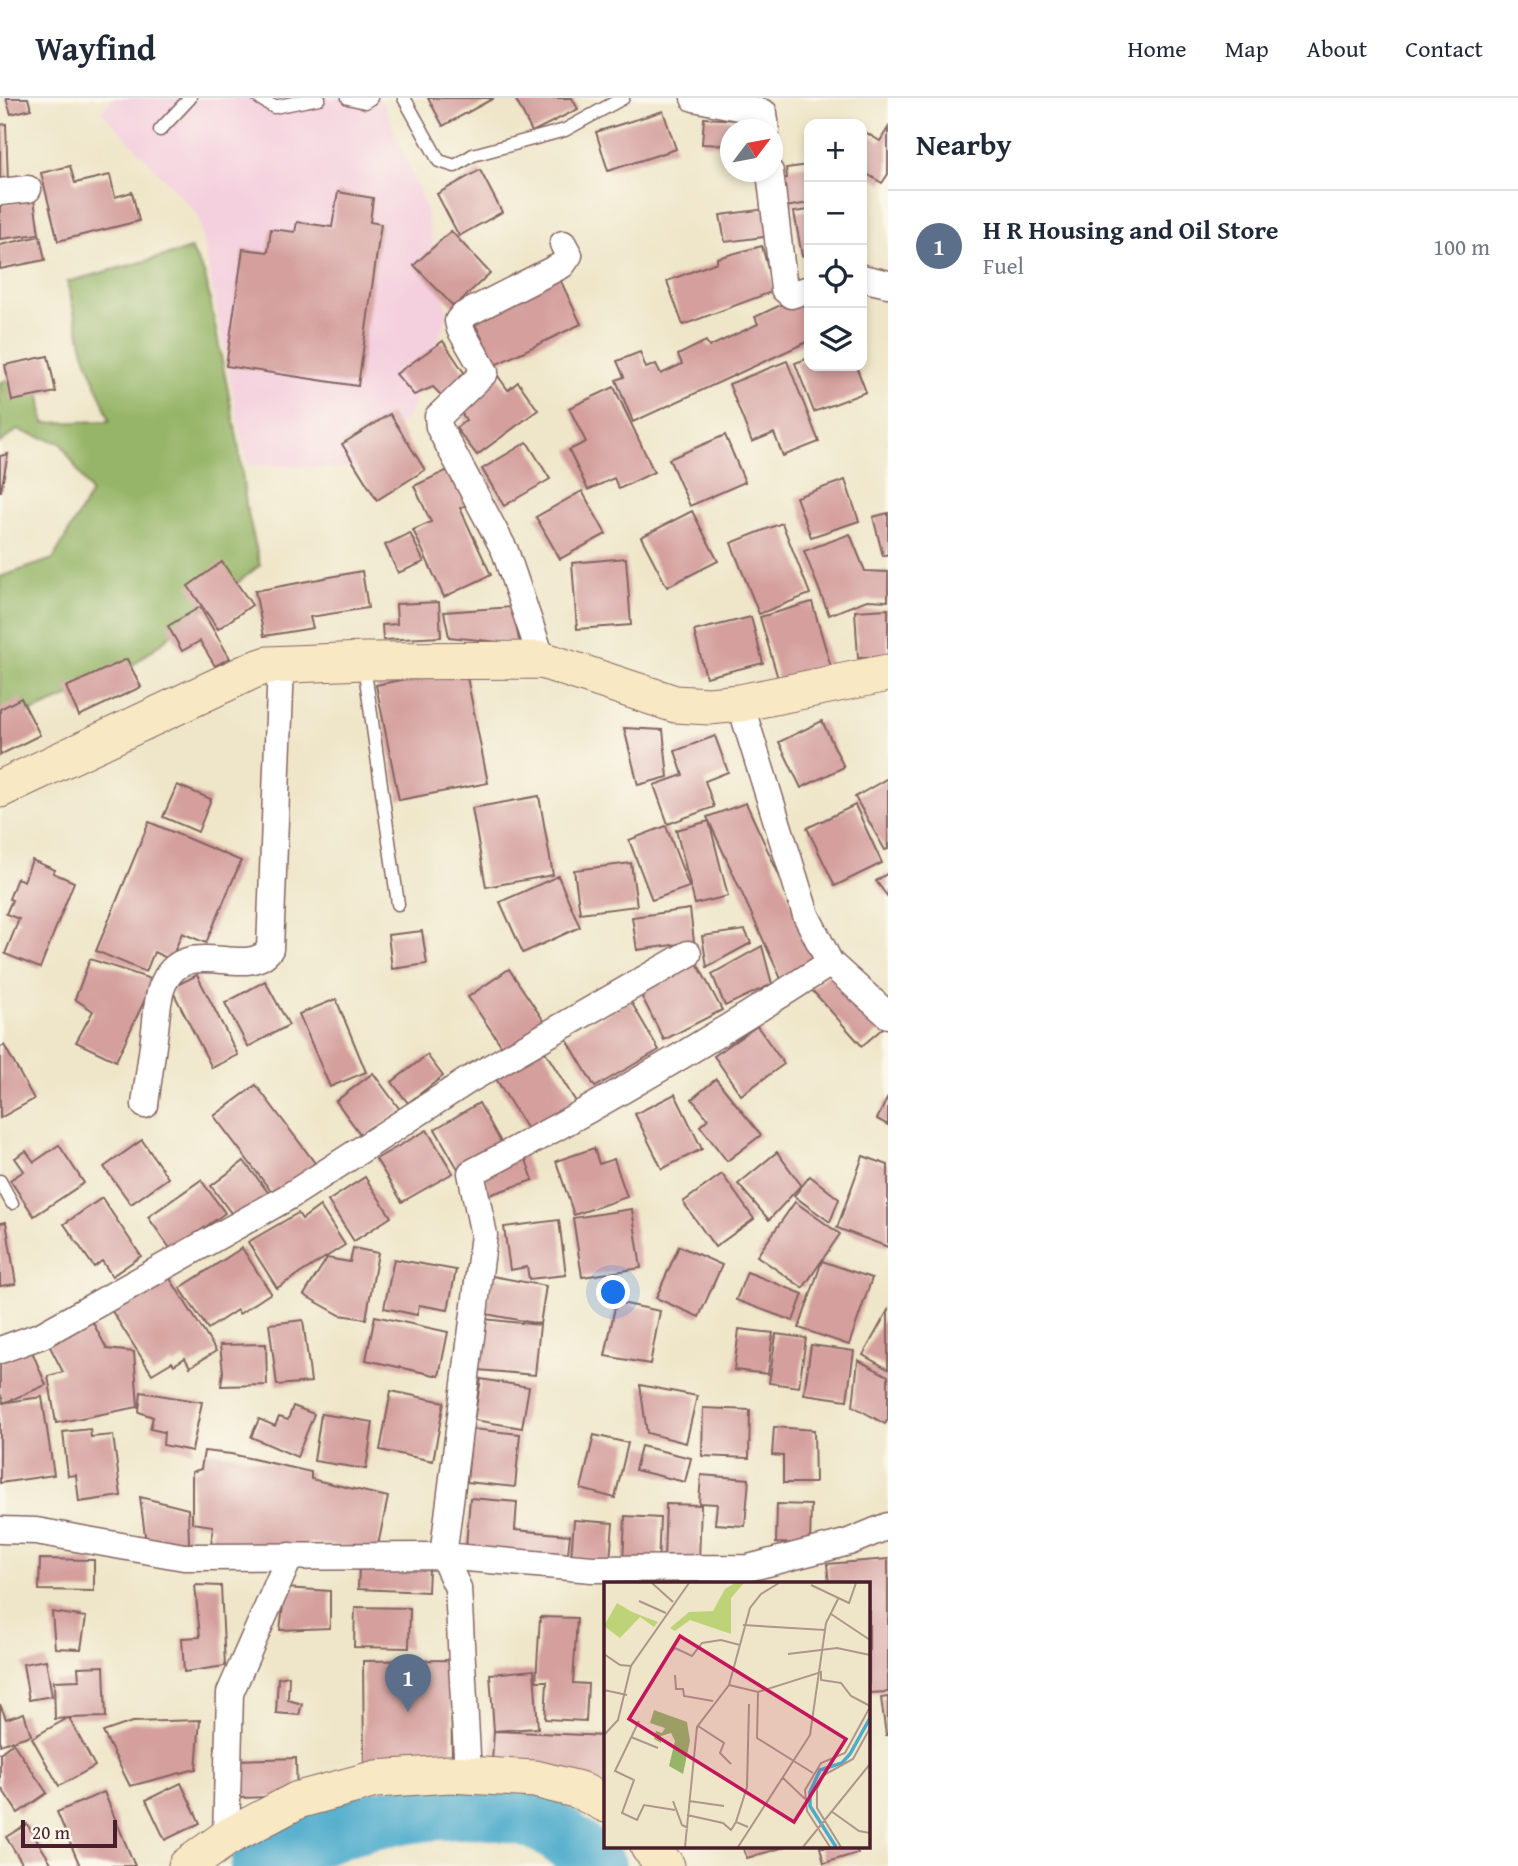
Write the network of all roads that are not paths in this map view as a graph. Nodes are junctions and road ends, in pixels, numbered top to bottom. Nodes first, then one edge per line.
1 (190, 98) edge
2 (259, 98) edge
3 (319, 98) edge
4 (348, 98) edge
5 (371, 98) edge
6 (404, 98) edge
7 (623, 98) edge
8 (694, 98) edge
9 (764, 119) edge
10 (160, 130) dead end
11 (771, 182) edge
12 (28, 189) dead end
13 (0, 192) edge
14 (563, 244) dead end
15 (867, 279) edge
16 (888, 284) edge
17 (804, 291) edge
18 (542, 660) junction
19 (363, 661) junction
20 (281, 666) junction
21 (888, 673) edge
22 (740, 703) junction
23 (0, 789) edge
24 (398, 904) dead end
25 (688, 954) dead end
26 (830, 963) junction
27 (888, 1015) edge
28 (145, 1105) dead end
29 (0, 1181) edge
30 (12, 1203) dead end
31 (0, 1350) edge
32 (888, 1525) edge
33 (0, 1530) edge
34 (290, 1556) junction
35 (443, 1556) junction
36 (468, 1774) junction
37 (604, 1803) edge
38 (226, 1838) junction
39 (650, 1848) edge
40 (187, 1866) edge
41 (666, 1866) edge

1 - 10 lane
2 - 3 lane
4 - 5 lane
6 - 7 lane
8 - 9 street
11 - 17 street
12 - 13 street
14 - 18 street
15 - 16 street
18 - 19 street
18 - 22 street
19 - 20 street
19 - 24 lane
20 - 23 street
20 - 28 street
21 - 22 street
22 - 26 street
25 - 31 street
26 - 27 street
26 - 35 street
29 - 30 lane
32 - 35 street
33 - 34 street
34 - 35 street
34 - 38 street
35 - 36 street
36 - 37 street
36 - 38 street
38 - 40 street
39 - 41 street

